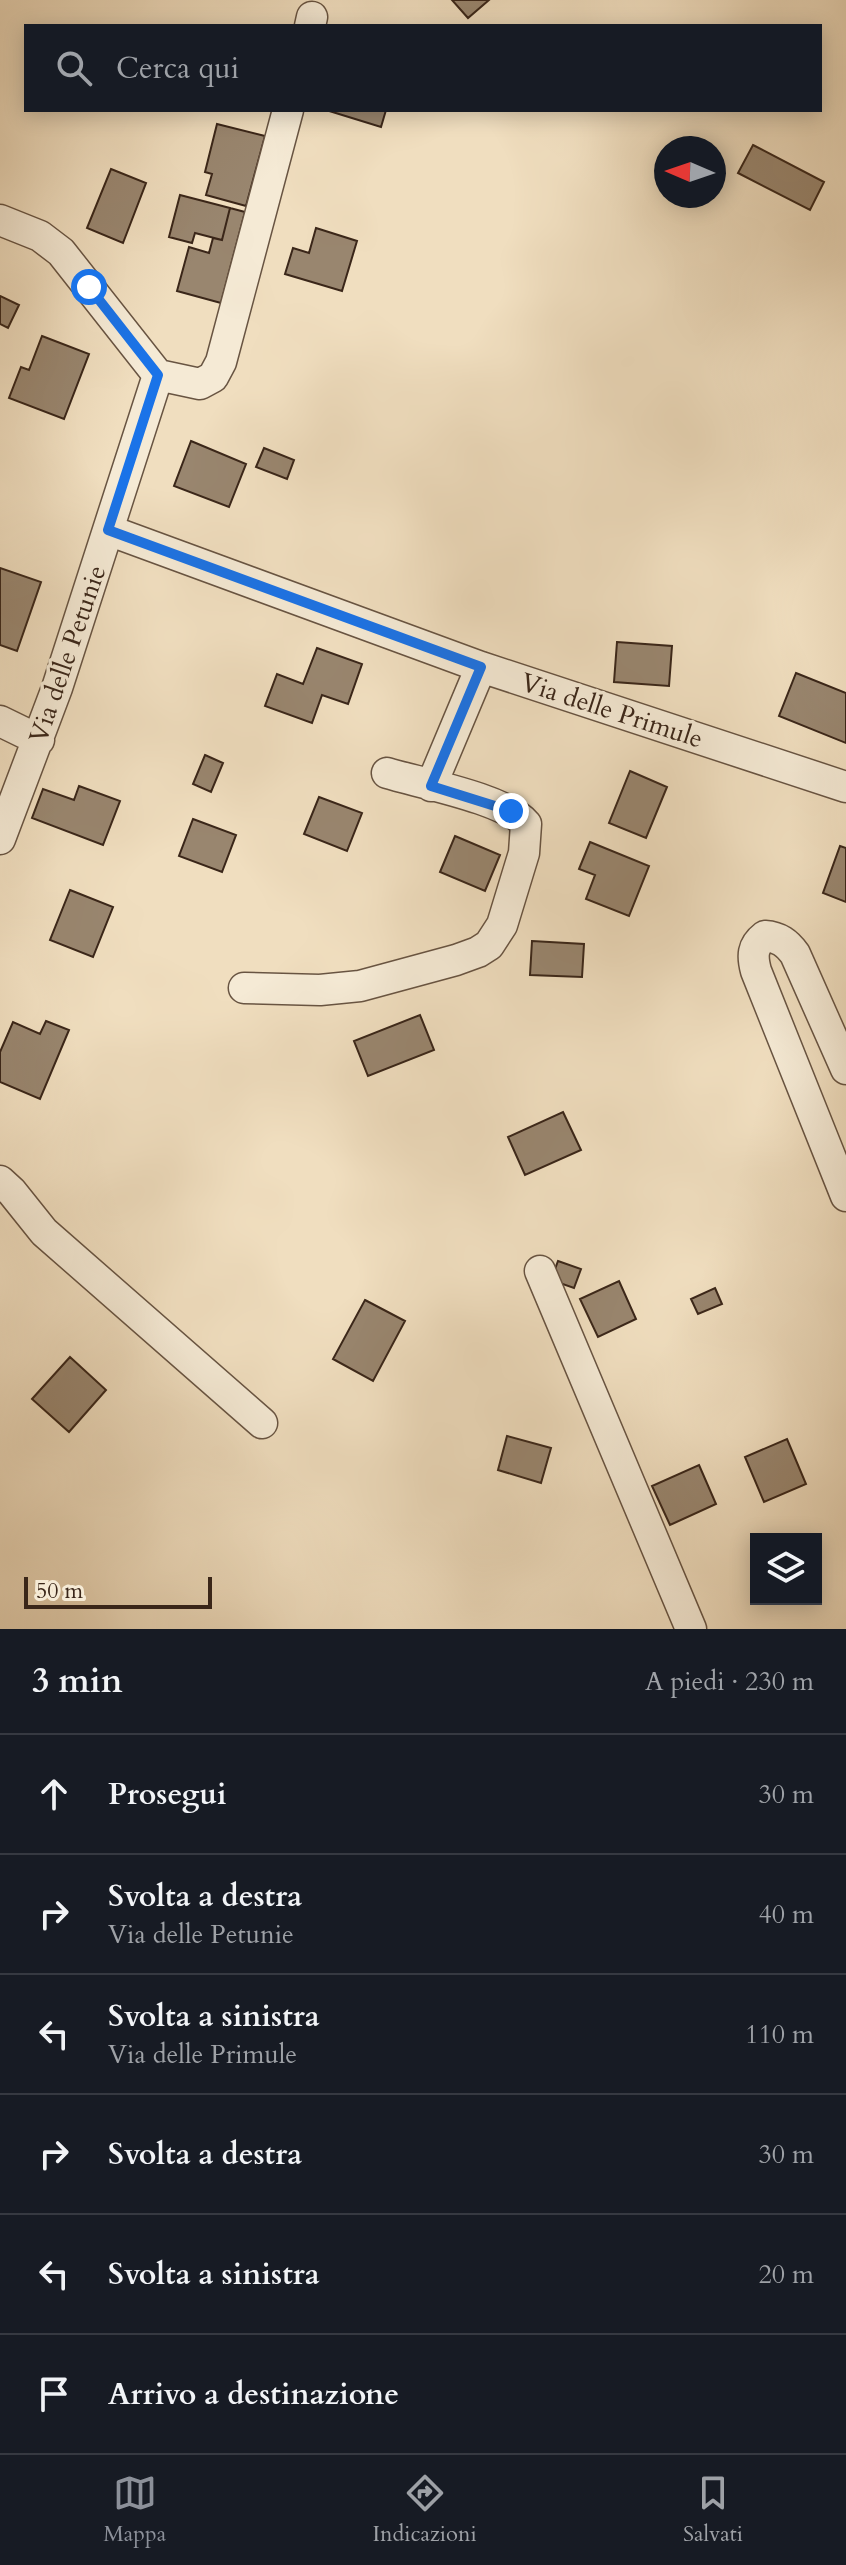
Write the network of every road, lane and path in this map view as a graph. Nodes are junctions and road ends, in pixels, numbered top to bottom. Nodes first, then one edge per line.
1 (287, 112) edge
2 (0, 220) edge
3 (158, 375) junction
4 (108, 530) junction
5 (481, 667) junction
6 (0, 721) edge
7 (39, 740) junction
8 (387, 773) dead end
9 (431, 786) junction
10 (846, 787) edge
11 (0, 839) edge
12 (244, 988) dead end
13 (846, 1069) edge
14 (0, 1181) edge
15 (846, 1196) edge
16 (540, 1271) dead end
17 (262, 1423) dead end
18 (691, 1629) edge

1 - 3 street
2 - 3 street
3 - 4 street, Via delle Petunie
4 - 5 street, Via delle Primule
4 - 7 street, Via delle Petunie
5 - 9 street
5 - 10 street, Via delle Primule
6 - 7 street
7 - 11 street, Via delle Petunie
8 - 9 street
9 - 12 street
13 - 15 street
14 - 17 street
16 - 18 street

